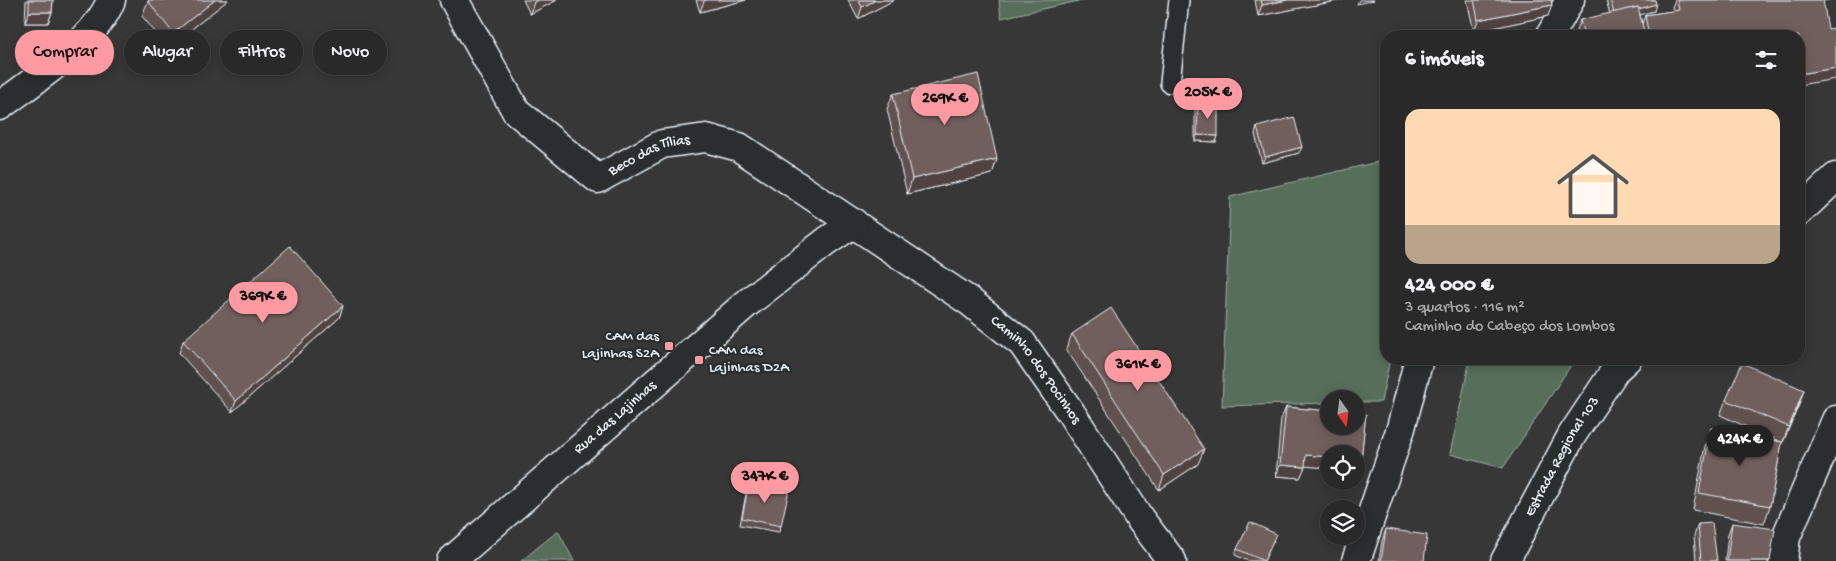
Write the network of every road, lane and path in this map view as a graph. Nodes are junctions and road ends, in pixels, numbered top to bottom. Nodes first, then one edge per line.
1 (111, 0) edge
2 (454, 0) edge
3 (1179, 0) edge
4 (1570, 0) edge
5 (1553, 30) edge
6 (1170, 84) dead end
7 (0, 106) edge
8 (1836, 177) edge
9 (1805, 206) edge
10 (854, 223) junction
11 (1417, 365) edge
12 (1620, 365) edge
13 (1836, 420) edge
14 (451, 561) edge
15 (1172, 561) edge
16 (1356, 561) edge
17 (1505, 561) edge
18 (1783, 561) edge

1 - 7 street
2 - 10 street, Beco das Tílias
3 - 6 lane
4 - 5 street
8 - 9 street
10 - 14 street, Rua das Lajinhas
10 - 15 street, Caminho dos Pocinhos
11 - 16 street
12 - 17 street, Estrada Regional 103
13 - 18 street

